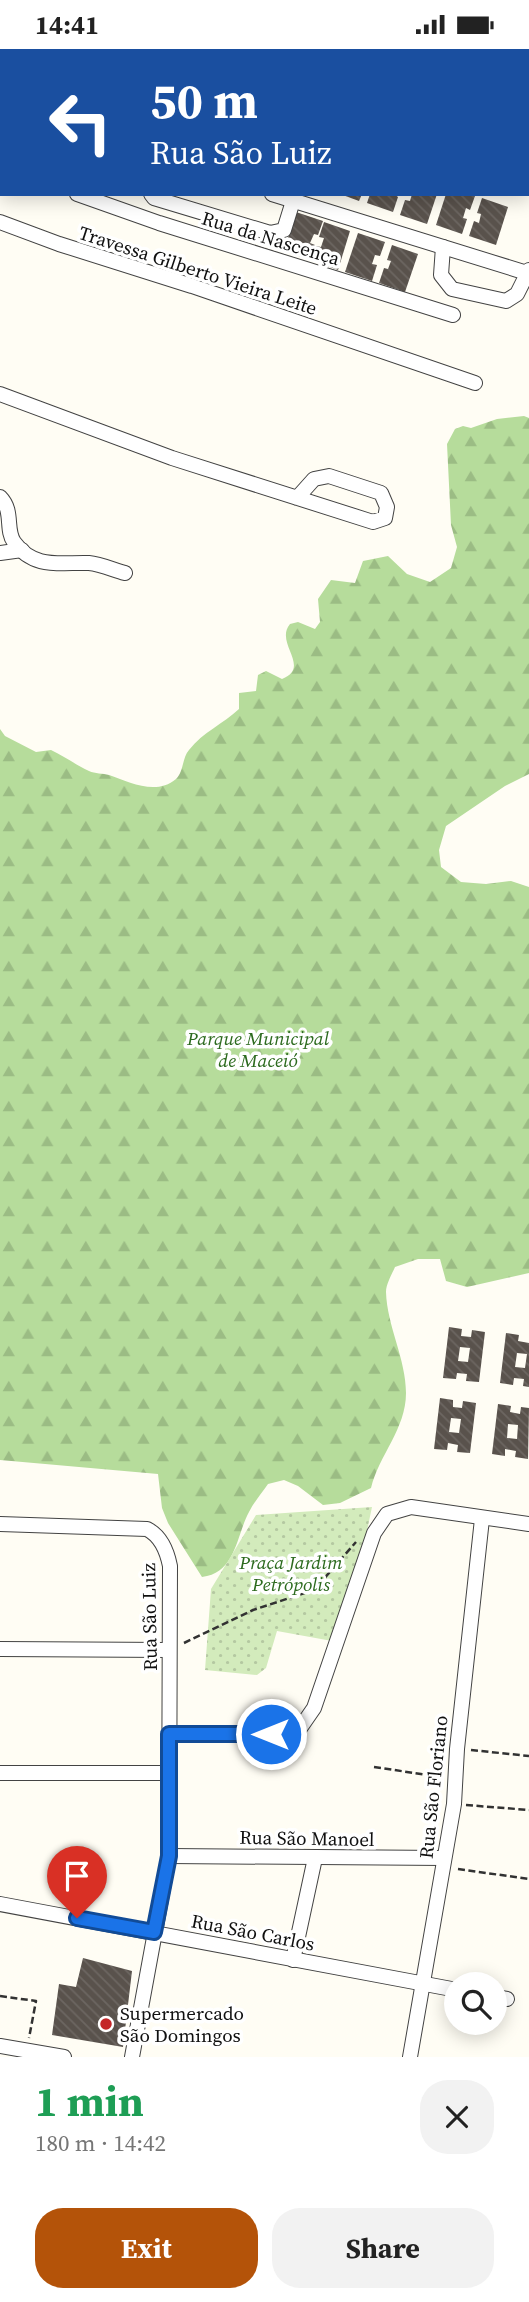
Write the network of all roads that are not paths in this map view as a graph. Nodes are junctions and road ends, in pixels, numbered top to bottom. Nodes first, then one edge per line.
1 (83, 196) edge
2 (152, 196) edge
3 (278, 196) edge
4 (293, 201) junction
5 (0, 222) edge
6 (443, 247) junction
7 (528, 272) edge
8 (453, 315) dead end
9 (475, 383) dead end
10 (0, 394) edge
11 (0, 497) edge
12 (297, 498) junction
13 (22, 550) junction
14 (0, 553) edge
15 (125, 573) dead end
16 (482, 1519) junction
17 (0, 1524) edge
18 (529, 1524) edge
19 (0, 1649) edge
20 (169, 1650) junction
21 (169, 1734) junction
22 (0, 1773) edge
23 (168, 1773) junction
24 (169, 1856) junction
25 (315, 1858) junction
26 (444, 1863) junction
27 (0, 1904) edge
28 (154, 1932) junction
29 (293, 1960) junction
30 (423, 1985) junction
31 (444, 1988) edge
32 (0, 2046) edge
33 (64, 2057) edge
34 (132, 2057) edge
35 (410, 2057) edge

1 - 8 street, Rua da Nascença
2 - 4 street
3 - 4 street
4 - 6 street
5 - 9 street, Travessa Gilberto Vieira Leite
6 - 7 street
6 - 7 street
10 - 12 street
11 - 13 street
12 - 12 street
13 - 14 street
13 - 15 street
16 - 18 street
16 - 21 street
16 - 26 street, Rua São Floriano
17 - 20 street, Rua São Luiz
19 - 20 street
20 - 21 street, Rua São Luiz
21 - 23 street, Rua São Luiz
22 - 23 street
23 - 24 street, Rua São Luiz
24 - 25 street, Rua São Manoel
24 - 28 street, Rua São Luiz
25 - 26 street, Rua São Manoel
25 - 29 street
26 - 30 street, Rua São Floriano
27 - 28 street, Rua São Carlos
28 - 29 street, Rua São Carlos
28 - 34 street, Rua São Luiz
29 - 30 street, Rua São Carlos
30 - 31 street, Rua São Carlos
30 - 35 street, Rua São Floriano
32 - 33 street

